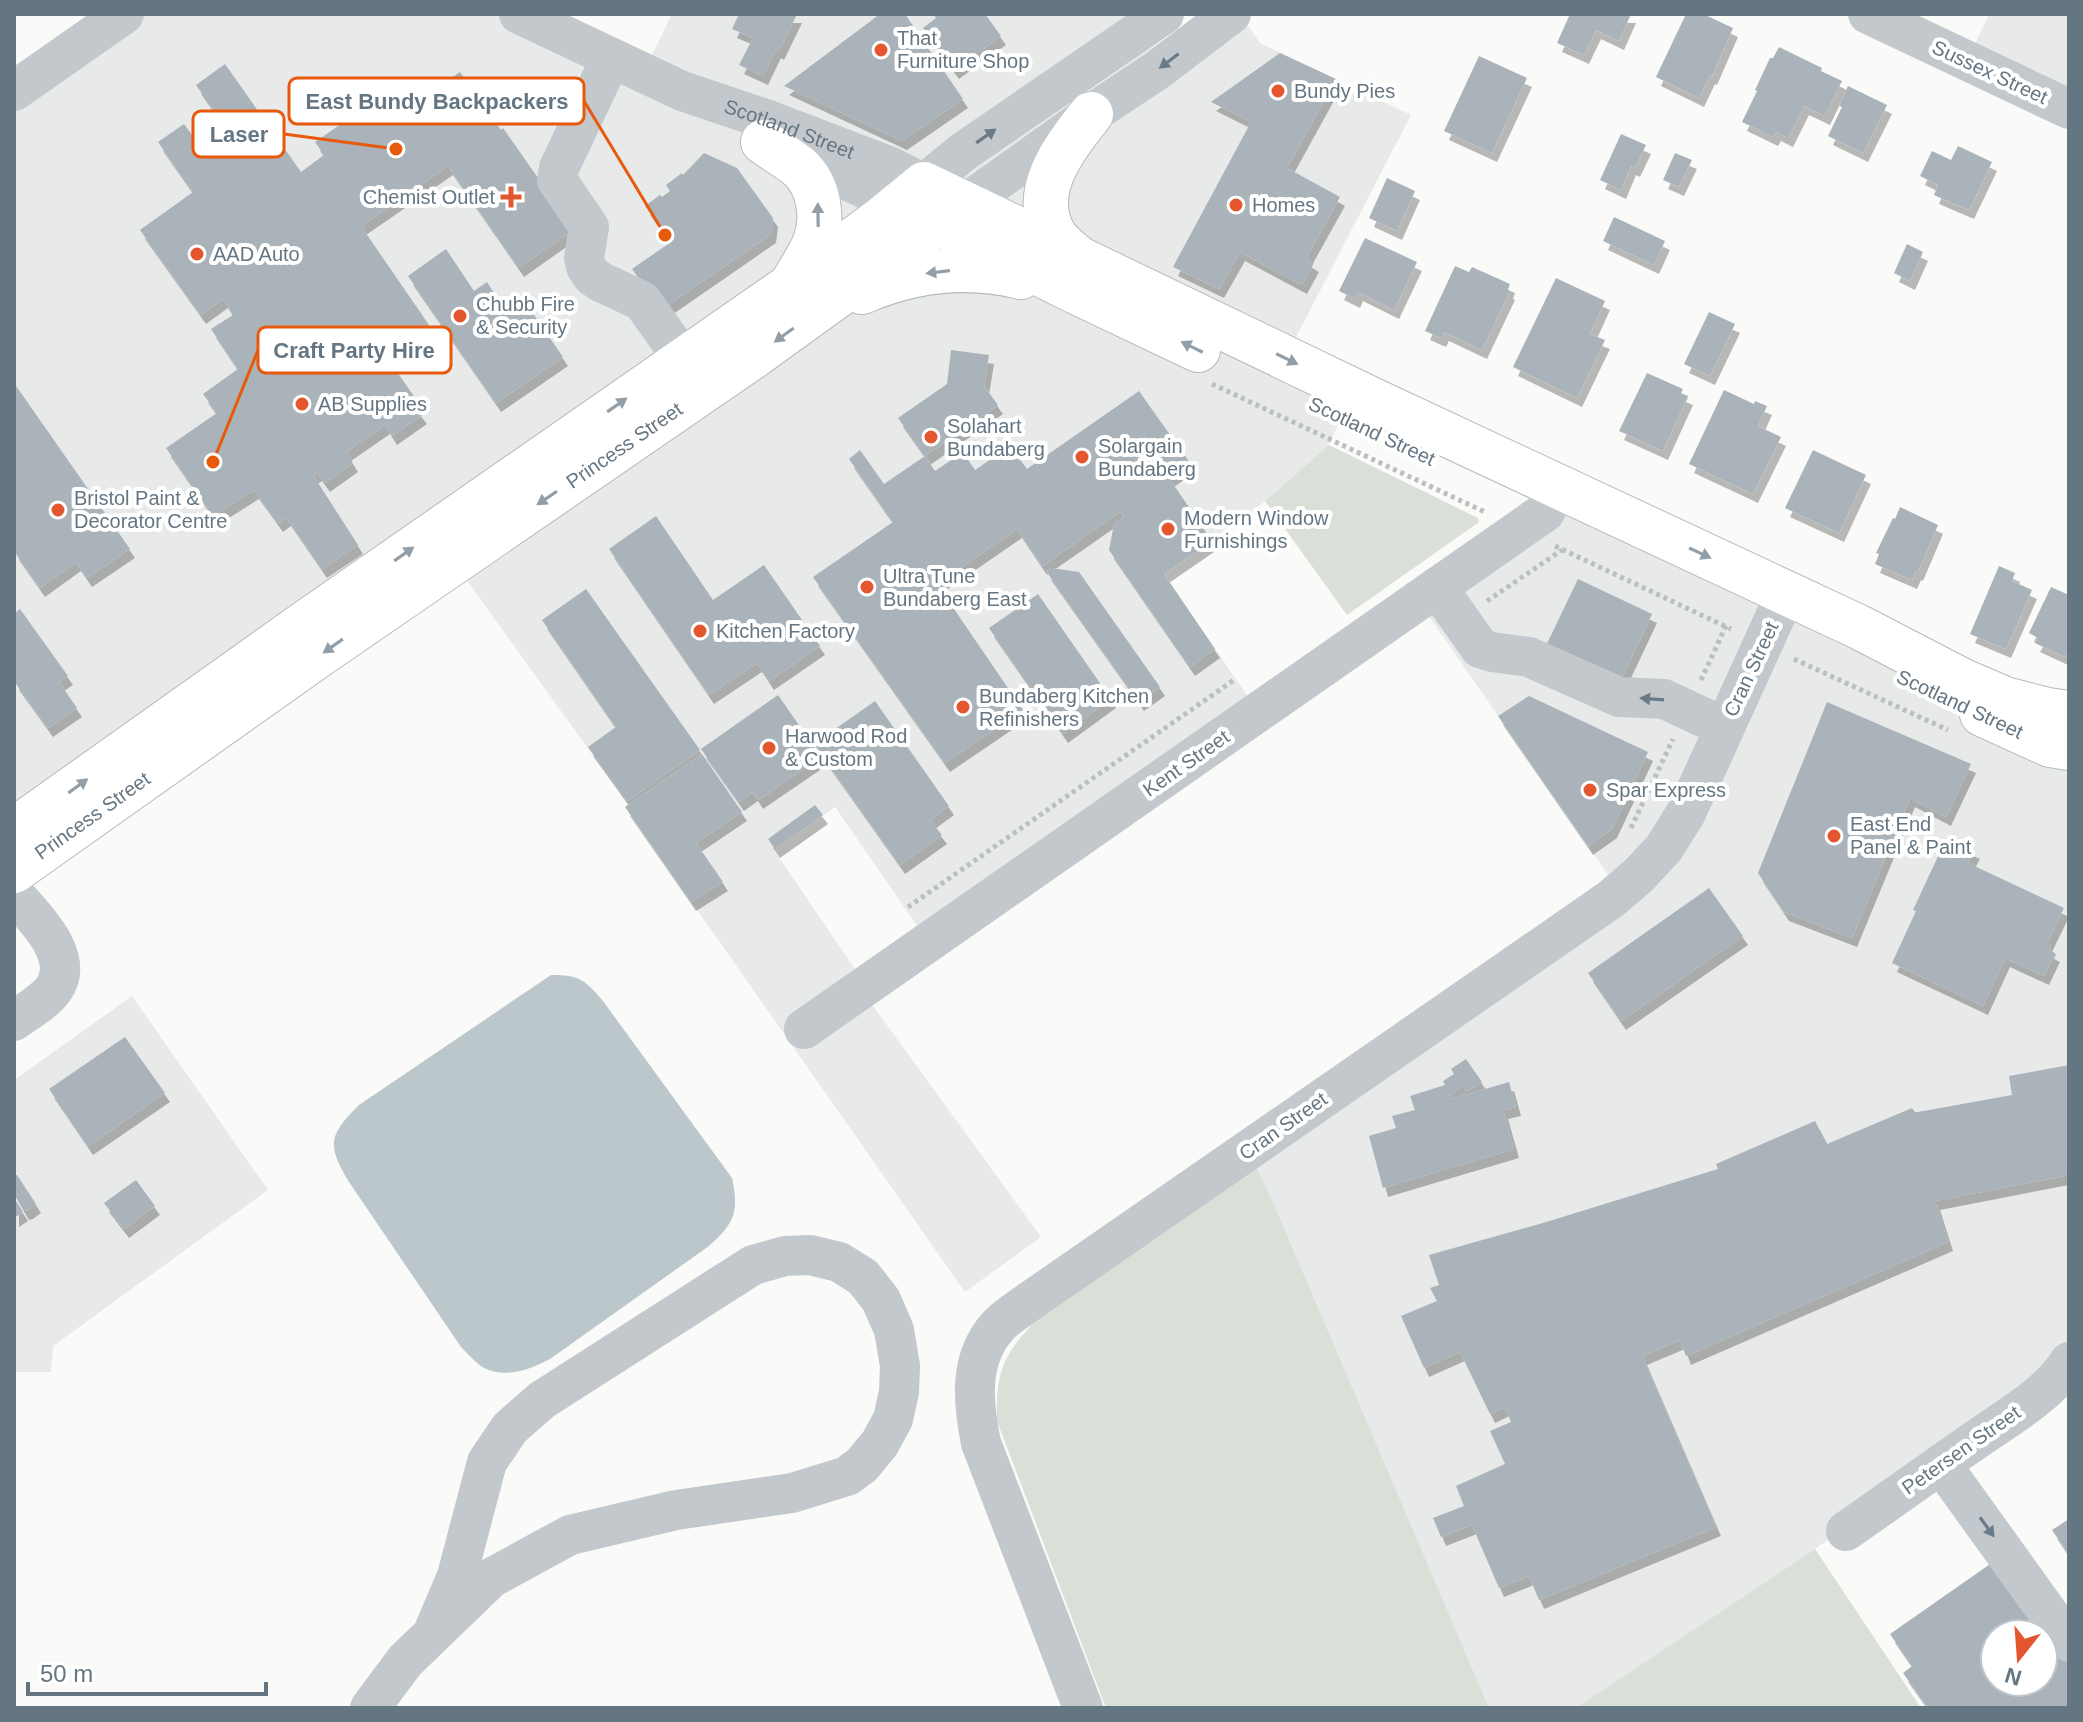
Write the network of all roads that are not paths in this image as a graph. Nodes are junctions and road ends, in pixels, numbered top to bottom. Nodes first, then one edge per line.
1 (124, 14) edge
2 (519, 14) edge
3 (1164, 14) edge
4 (1231, 14) edge
5 (1868, 14) edge
6 (611, 58) junction
7 (14, 91) edge
8 (682, 91) junction
9 (2069, 109) edge
10 (1091, 114) junction
11 (763, 142) junction
12 (932, 204) junction
13 (1076, 275) junction
14 (805, 297) junction
15 (683, 359) junction
16 (1555, 516) junction
17 (1437, 587) junction
18 (1780, 606) junction
19 (1724, 727) junction
20 (2064, 741) edge
21 (14, 830) edge
22 (14, 871) edge
23 (14, 894) edge
24 (14, 1021) edge
25 (804, 1029) dead end
26 (2069, 1362) edge
27 (1941, 1464) junction
28 (1846, 1531) dead end
29 (432, 1635) junction
30 (2069, 1642) edge
31 (370, 1708) edge
32 (1083, 1708) edge

1 - 7 street
2 - 6 street, Scotland Street
12 -> 3 street, Princess Street
4 -> 10 street, Princess Street
5 - 9 street, Sussex Street
6 - 8 street, Scotland Street
6 - 15 street
8 - 11 street, Scotland Street
8 - 12 street, Scotland Street
10 - 12 street, Princess Street
10 - 13 main road
11 - 12 street, Scotland Street
14 -> 11 main road
12 - 13 main road, Scotland Street
12 - 14 main road, Princess Street
13 -> 14 main road
13 - 16 main road, Scotland Street
14 - 15 main road, Princess Street
14 -> 22 main road, Princess Street
21 -> 15 main road, Princess Street
16 - 17 street, Kent Street
16 - 18 main road, Scotland Street
19 -> 17 street
17 - 25 street, Kent Street
18 - 19 street, Cran Street
18 - 20 main road, Scotland Street
19 - 32 street, Cran Street
23 - 24 street
26 - 27 street, Petersen Street
27 - 28 street, Petersen Street
27 -> 30 street
29 - 29 street
29 - 31 street

